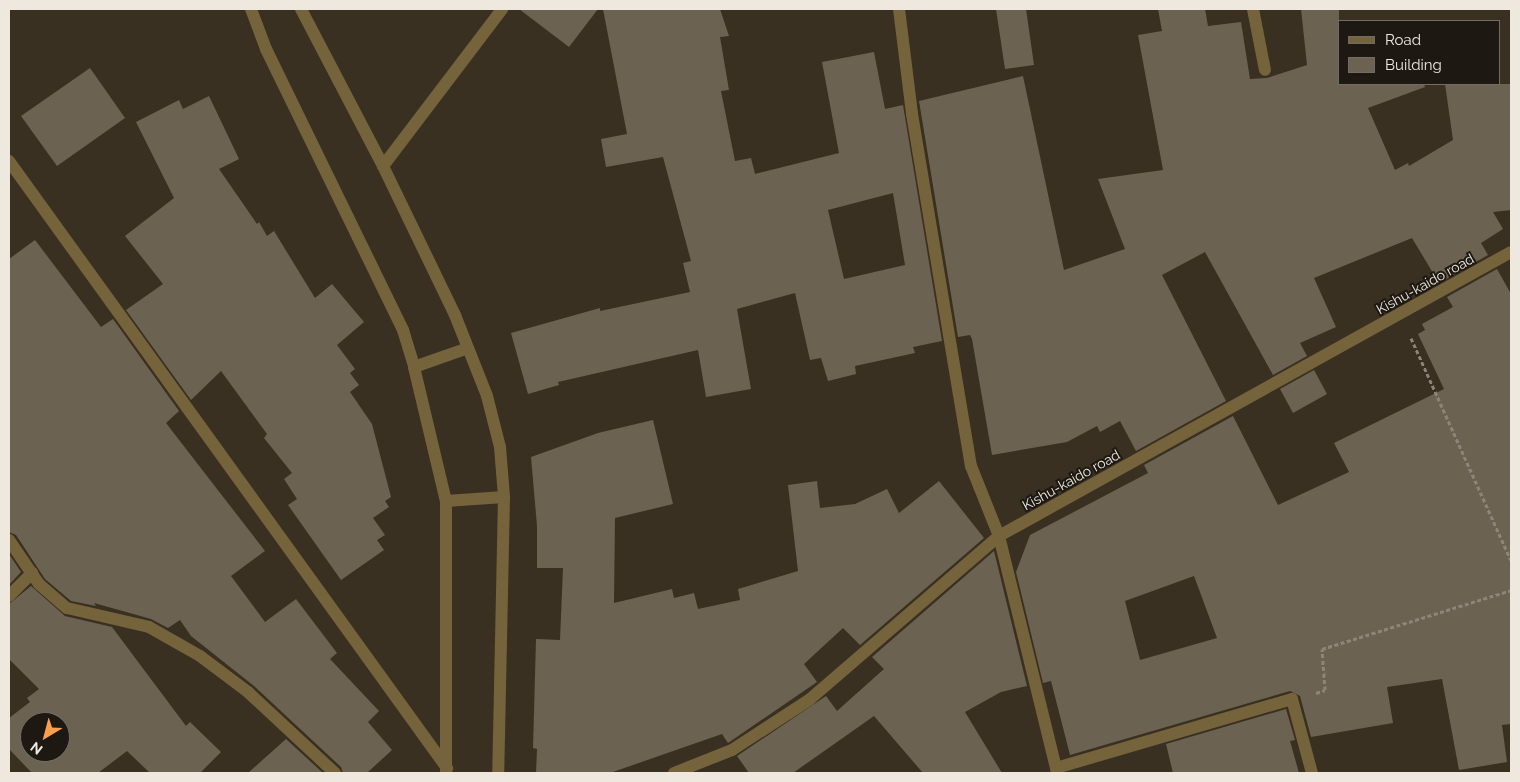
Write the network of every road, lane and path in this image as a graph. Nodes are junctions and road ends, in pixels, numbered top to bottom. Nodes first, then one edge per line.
1 (251, 9) edge
2 (301, 9) edge
3 (502, 9) edge
4 (899, 9) edge
5 (1253, 9) edge
6 (1265, 70) dead end
7 (9, 161) edge
8 (383, 166) junction
9 (1511, 252) edge
10 (1400, 315) junction
11 (468, 348) junction
12 (414, 367) junction
13 (504, 497) junction
14 (446, 501) junction
15 (999, 536) junction
16 (9, 540) edge
17 (1511, 560) edge
18 (32, 574) junction
19 (1511, 590) edge
20 (9, 596) edge
21 (1292, 699) junction
22 (447, 771) edge
23 (1056, 771) edge
24 (335, 773) edge
25 (498, 773) edge
26 (674, 773) edge
27 (1312, 773) edge

1 - 12 street
2 - 8 street
3 - 8 street
4 - 15 street
5 - 6 street
7 - 22 street
8 - 11 street
9 - 10 street, Kishu-kaido road
10 - 15 street, Kishu-kaido road
10 - 17 path
11 - 12 street
11 - 13 street
12 - 14 street
13 - 14 street
13 - 25 street
14 - 22 street
15 - 23 street
15 - 26 street, Kishu-kaido road
16 - 18 street
18 - 20 street
18 - 24 street
19 - 21 path
21 - 23 street
21 - 27 street

